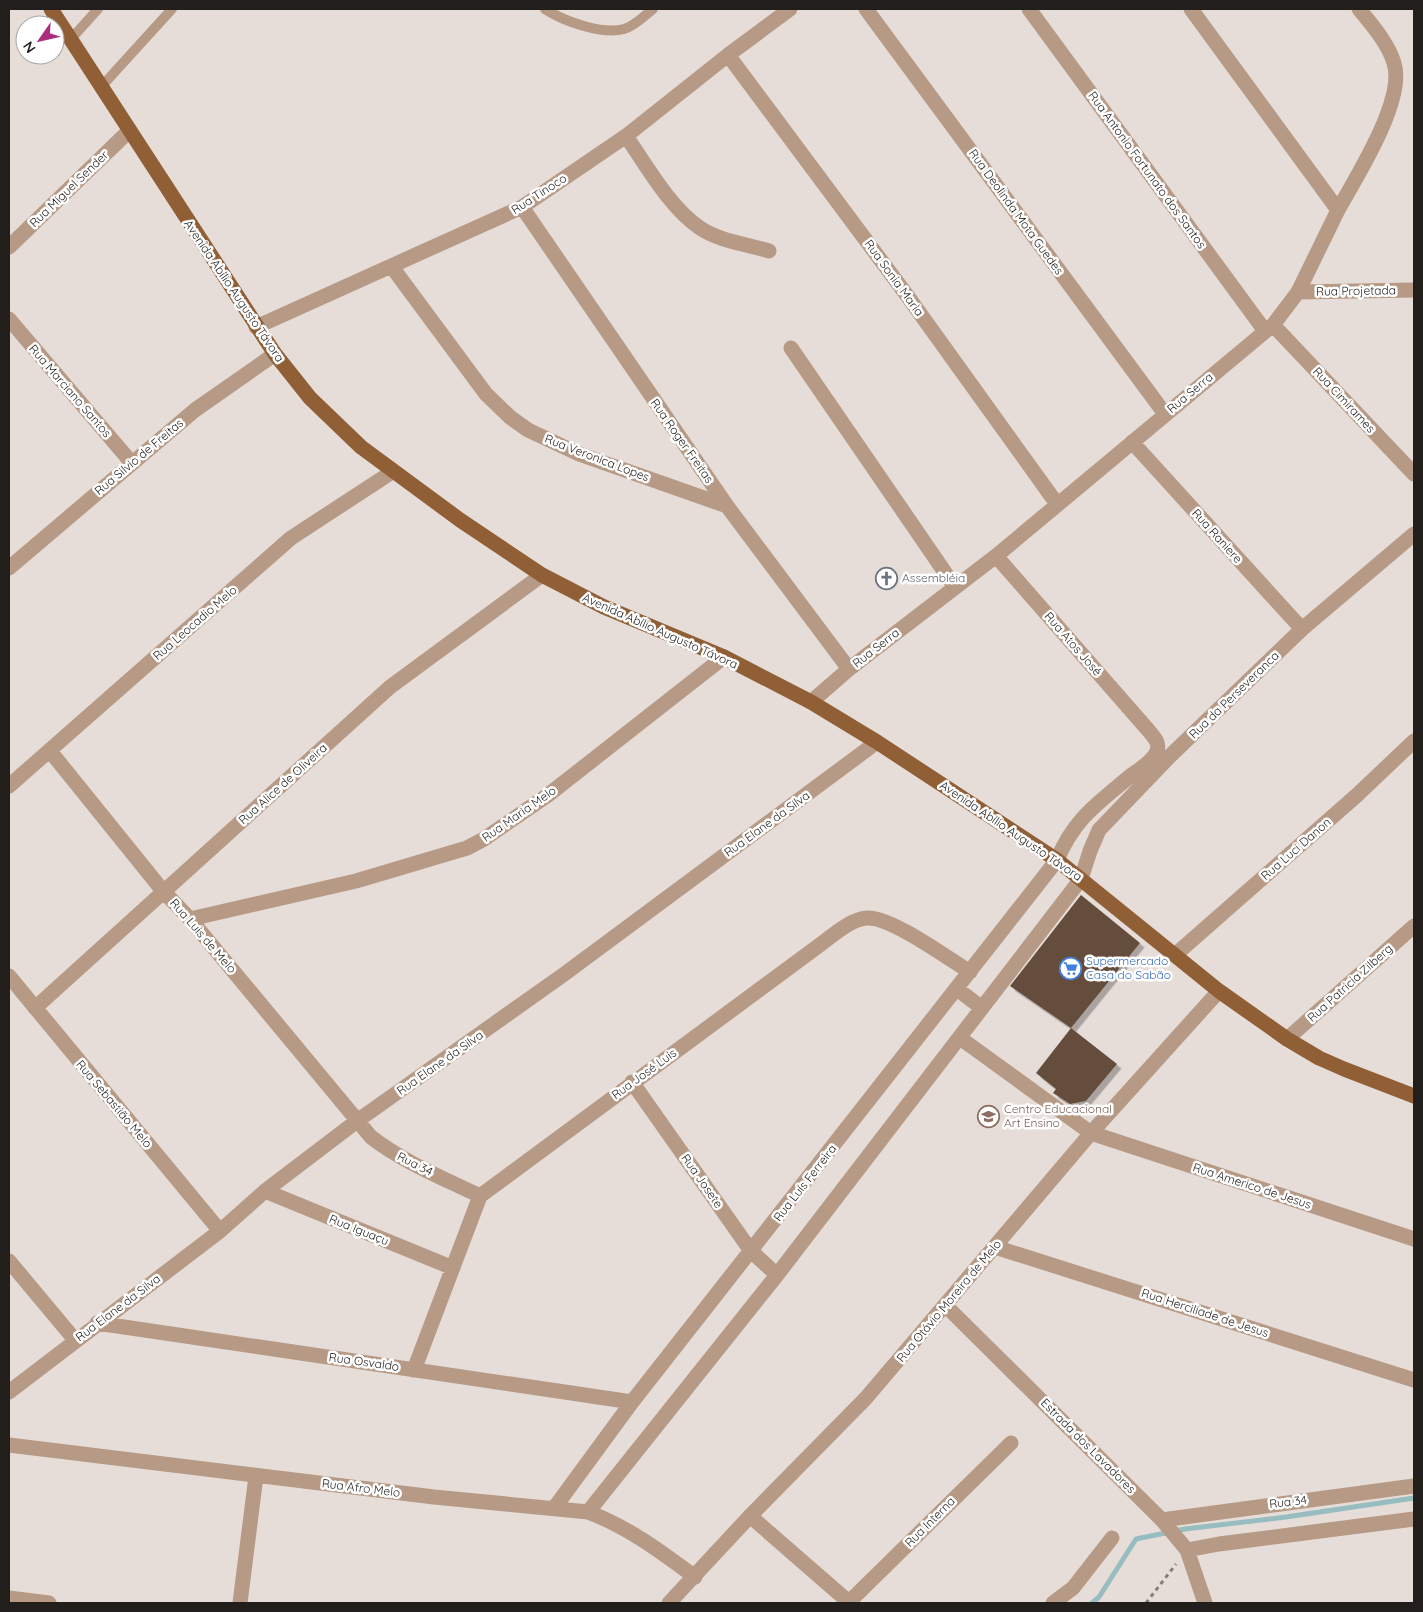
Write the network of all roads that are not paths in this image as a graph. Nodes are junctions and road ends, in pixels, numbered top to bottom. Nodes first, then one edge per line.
1 (51, 9) edge
2 (98, 9) edge
3 (172, 9) edge
4 (545, 9) edge
5 (653, 9) edge
6 (790, 9) edge
7 (866, 9) edge
8 (1029, 9) edge
9 (1191, 9) edge
10 (1359, 9) edge
11 (71, 39) junction
12 (728, 54) junction
13 (101, 87) junction
14 (129, 131) junction
15 (626, 136) junction
16 (522, 208) junction
17 (1338, 210) junction
18 (9, 247) edge
19 (769, 251) dead end
20 (392, 267) junction
21 (1414, 290) edge
22 (1298, 292) junction
23 (9, 319) edge
24 (256, 327) junction
25 (1269, 328) junction
26 (791, 348) dead end
27 (275, 354) junction
28 (1165, 414) junction
29 (1132, 442) junction
30 (131, 462) junction
31 (392, 472) junction
32 (1414, 474) edge
33 (1057, 504) junction
34 (727, 506) junction
35 (1414, 534) edge
36 (996, 556) junction
37 (9, 568) edge
38 (542, 574) junction
39 (955, 587) junction
40 (1302, 629) junction
41 (724, 657) junction
42 (849, 669) junction
43 (811, 702) junction
44 (1149, 731) joint
45 (1414, 741) edge
46 (877, 742) junction
47 (50, 751) junction
48 (9, 786) edge
49 (1057, 860) junction
50 (1081, 878) junction
51 (163, 891) junction
52 (190, 919) junction
53 (1414, 926) edge
54 (1175, 955) junction
55 (970, 972) junction
56 (9, 976) edge
57 (957, 989) junction
58 (1219, 991) junction
59 (35, 1008) junction
60 (982, 1008) junction
61 (960, 1038) junction
62 (1286, 1039) junction
63 (632, 1082) junction
64 (1414, 1096) edge
65 (357, 1121) junction
66 (1090, 1133) junction
67 (265, 1191) junction
68 (480, 1196) junction
69 (220, 1231) junction
70 (1414, 1239) edge
71 (995, 1247) junction
72 (751, 1251) junction
73 (9, 1261) edge
74 (453, 1268) junction
75 (777, 1274) junction
76 (946, 1306) junction
77 (97, 1323) junction
78 (75, 1340) junction
79 (414, 1370) junction
80 (1414, 1380) edge
81 (9, 1392) edge
82 (632, 1402) junction
83 (1011, 1443) dead end
84 (9, 1445) edge
85 (256, 1476) junction
86 (1414, 1486) edge
87 (555, 1507) junction
88 (588, 1512) junction
89 (750, 1516) junction
90 (1414, 1519) edge
91 (1165, 1523) junction
92 (1112, 1538) dead end
93 (1185, 1547) junction
94 (695, 1577) junction
95 (9, 1598) edge
96 (49, 1603) edge
97 (240, 1603) edge
98 (669, 1603) edge
99 (849, 1603) edge
100 (1054, 1603) edge
101 (1205, 1603) edge

1 - 11 main road, Avenida Abílio Augusto Távora
2 - 11 lane
3 - 13 lane
4 - 5 lane
6 - 12 street, Rua Tinoco
7 - 28 street, Rua Deolinda Mota Guedes
8 - 25 street, Rua Antonio Fortunato dos Santos
9 - 17 street
10 - 17 street, Rua Serra
11 - 13 main road, Avenida Abílio Augusto Távora
12 - 15 street, Rua Tinoco
12 - 33 street, Rua Sonia Maria
13 - 14 main road, Avenida Abílio Augusto Távora
14 - 18 street, Rua Miguel Sender
14 - 24 main road, Avenida Abílio Augusto Távora
15 - 16 street, Rua Tinoco
15 - 19 street
16 - 20 street, Rua Tinoco
16 - 34 street, Rua Roger Freitas
17 - 22 street, Rua Serra
20 - 24 street, Rua Tinoco
20 - 34 street, Rua Veronica Lopes
21 - 22 street, Rua Projetada
22 - 25 street, Rua Serra
23 - 30 street, Rua Marciano Santos
24 - 27 main road, Avenida Abílio Augusto Távora
25 - 28 street, Rua Serra
25 - 32 street, Rua Cimirames
26 - 39 street
27 - 30 street, Rua Silvio de Freitas
27 - 31 main road, Avenida Abílio Augusto Távora
28 - 29 street, Rua Serra
29 - 33 street, Rua Serra
29 - 40 street, Rua Raniere
30 - 37 street, Rua Silvio de Freitas
31 - 38 main road, Avenida Abílio Augusto Távora
31 - 47 street, Rua Leocadio Melo
33 - 36 street, Rua Serra
34 - 42 street, Rua Roger Freitas
35 - 40 street, Rua da Perseveranca
36 - 39 street, Rua Serra
36 - 44 street, Rua Atos José
38 - 41 main road, Avenida Abílio Augusto Távora
38 - 51 street, Rua Alice de Oliveira
39 - 42 street, Rua Serra
40 - 50 street, Rua da Perseveranca
41 - 43 main road, Avenida Abílio Augusto Távora
41 - 52 street, Rua Maria Melo
42 - 43 street, Rua Serra
43 - 46 main road, Avenida Abílio Augusto Távora
44 - 49 street, Rua Luís Ferreira
45 - 54 street, Rua Luci Danon
46 - 49 main road, Avenida Abílio Augusto Távora
46 - 65 street, Rua Elane da Silva
47 - 48 street, Rua Leocadio Melo
47 - 51 street, Rua Luis de Melo
49 - 50 main road, Avenida Abílio Augusto Távora
49 - 55 street, Rua Luís Ferreira
50 - 54 main road, Avenida Abílio Augusto Távora
50 - 60 street
51 - 52 street, Rua Luis de Melo
51 - 59 street, Rua Alice de Oliveira
52 - 65 street, Rua Luis de Melo
53 - 62 street, Rua Patricia Zilberg
54 - 58 main road, Avenida Abílio Augusto Távora
55 - 57 street, Rua Luís Ferreira
55 - 63 street, Rua José Luis
56 - 59 street, Rua Sebastião Melo
57 - 60 street
57 - 72 street, Rua Luís Ferreira
58 - 62 main road, Avenida Abílio Augusto Távora
58 - 66 street, Rua Otávio Moreira de Melo
59 - 69 street, Rua Sebastião Melo
60 - 61 street
61 - 66 street, Rua Americo de Jesus
61 - 75 street
62 - 64 main road, Avenida Abílio Augusto Távora
63 - 68 street, Rua José Luis
63 - 72 street, Rua Josete
65 - 67 street, Rua Elane da Silva
65 - 68 street, Rua 34
66 - 70 street, Rua Americo de Jesus
66 - 71 street, Rua Otávio Moreira de Melo
67 - 69 street, Rua Elane da Silva
67 - 74 street, Rua Iguaçu
68 - 74 street
69 - 77 street, Rua Elane da Silva
71 - 76 street, Rua Otávio Moreira de Melo
71 - 80 street, Rua Herciliade de Jesus
72 - 75 street, Rua Josete
72 - 82 street, Rua Luís Ferreira
73 - 78 street
74 - 79 street
75 - 88 street
76 - 89 street, Rua Otávio Moreira de Melo
76 - 91 street, Estrada dos Lavadores
77 - 78 street, Rua Elane da Silva
77 - 79 street, Rua Osvaldo
78 - 81 street, Rua Elane da Silva
79 - 82 street, Rua Osvaldo
82 - 87 street, Rua Luís Ferreira
83 - 99 street, Rua Interna
84 - 85 street, Rua Afro Melo
85 - 87 street, Rua Afro Melo
85 - 97 street
86 - 91 street, Rua 34
87 - 88 street, Rua Afro Melo
88 - 94 street, Rua Afro Melo
89 - 94 street, Rua Otávio Moreira de Melo
89 - 99 street, Rua Interna
90 - 93 street
91 - 93 street, Estrada dos Lavadores
92 - 100 street
93 - 101 street, Estrada dos Lavadores
94 - 98 street, Rua Otávio Moreira de Melo
95 - 96 street

